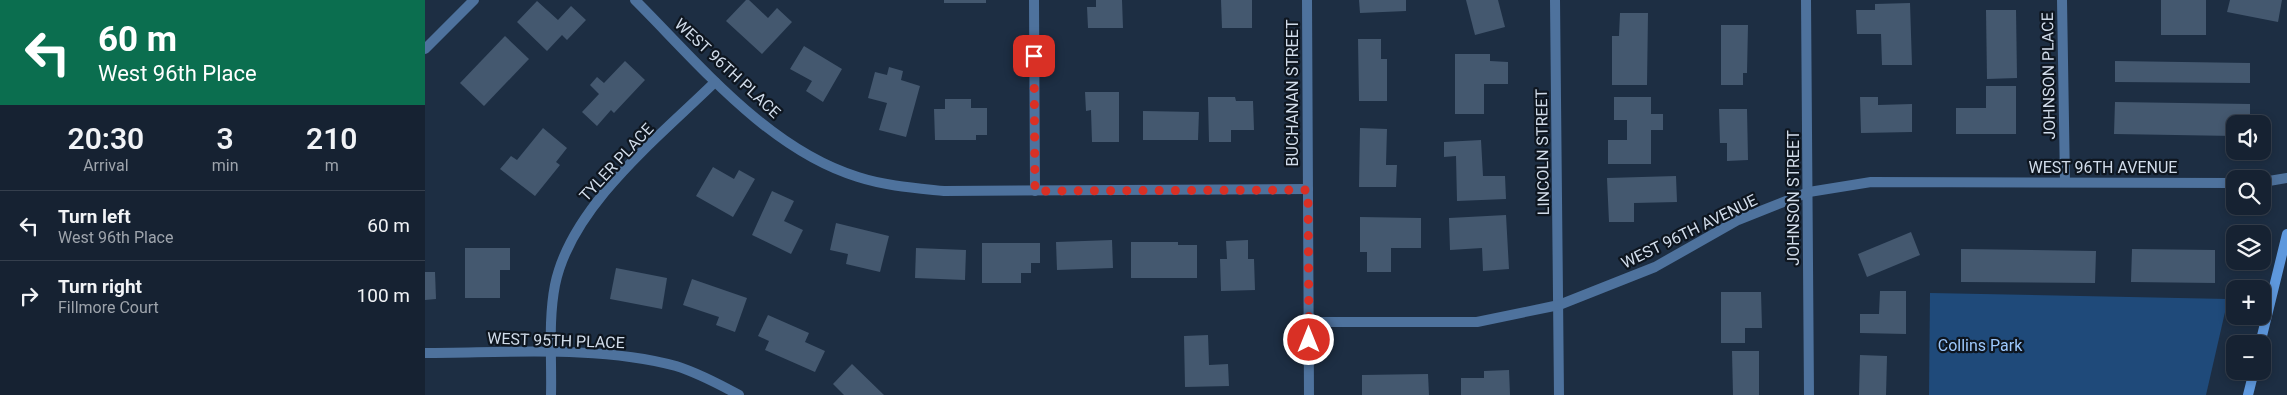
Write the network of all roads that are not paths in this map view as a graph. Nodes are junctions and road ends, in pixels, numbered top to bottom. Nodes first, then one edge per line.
1 (474, 0) edge
2 (635, 0) edge
3 (1034, 0) edge
4 (1307, 0) edge
5 (1555, 0) edge
6 (1805, 0) edge
7 (2061, 0) edge
8 (425, 49) edge
9 (715, 82) junction
10 (2287, 178) edge
11 (2271, 181) edge
12 (2065, 182) junction
13 (2226, 183) edge
14 (1308, 190) junction
15 (1035, 191) junction
16 (1809, 192) junction
17 (2287, 234) edge
18 (1559, 304) junction
19 (1309, 322) junction
20 (2263, 335) edge
21 (425, 353) edge
22 (551, 353) junction
23 (2252, 380) edge
24 (551, 395) edge
25 (739, 395) edge
26 (1309, 395) edge
27 (1559, 395) edge
28 (1809, 395) edge
29 (2248, 395) edge

1 - 8 street
2 - 9 street, WEST 96TH PLACE
3 - 15 street
4 - 14 street, BUCHANAN STREET
5 - 18 street, LINCOLN STREET
6 - 16 street, JOHNSON STREET
7 - 12 street, JOHNSON PLACE
9 - 15 street, WEST 96TH PLACE
9 - 22 street, TYLER PLACE
10 - 11 street
12 - 13 street, WEST 96TH AVENUE
12 - 16 street, WEST 96TH AVENUE
14 - 15 street, WEST 96TH PLACE
14 - 19 street, BUCHANAN STREET
16 - 18 street, WEST 96TH AVENUE
16 - 28 street, JOHNSON STREET
17 - 20 street
18 - 19 street, WEST 96TH AVENUE
18 - 27 street, LINCOLN STREET
19 - 26 street, BUCHANAN STREET
21 - 22 street, WEST 95TH PLACE
22 - 24 street, TYLER PLACE
22 - 25 street, WEST 95TH PLACE
23 - 29 street

